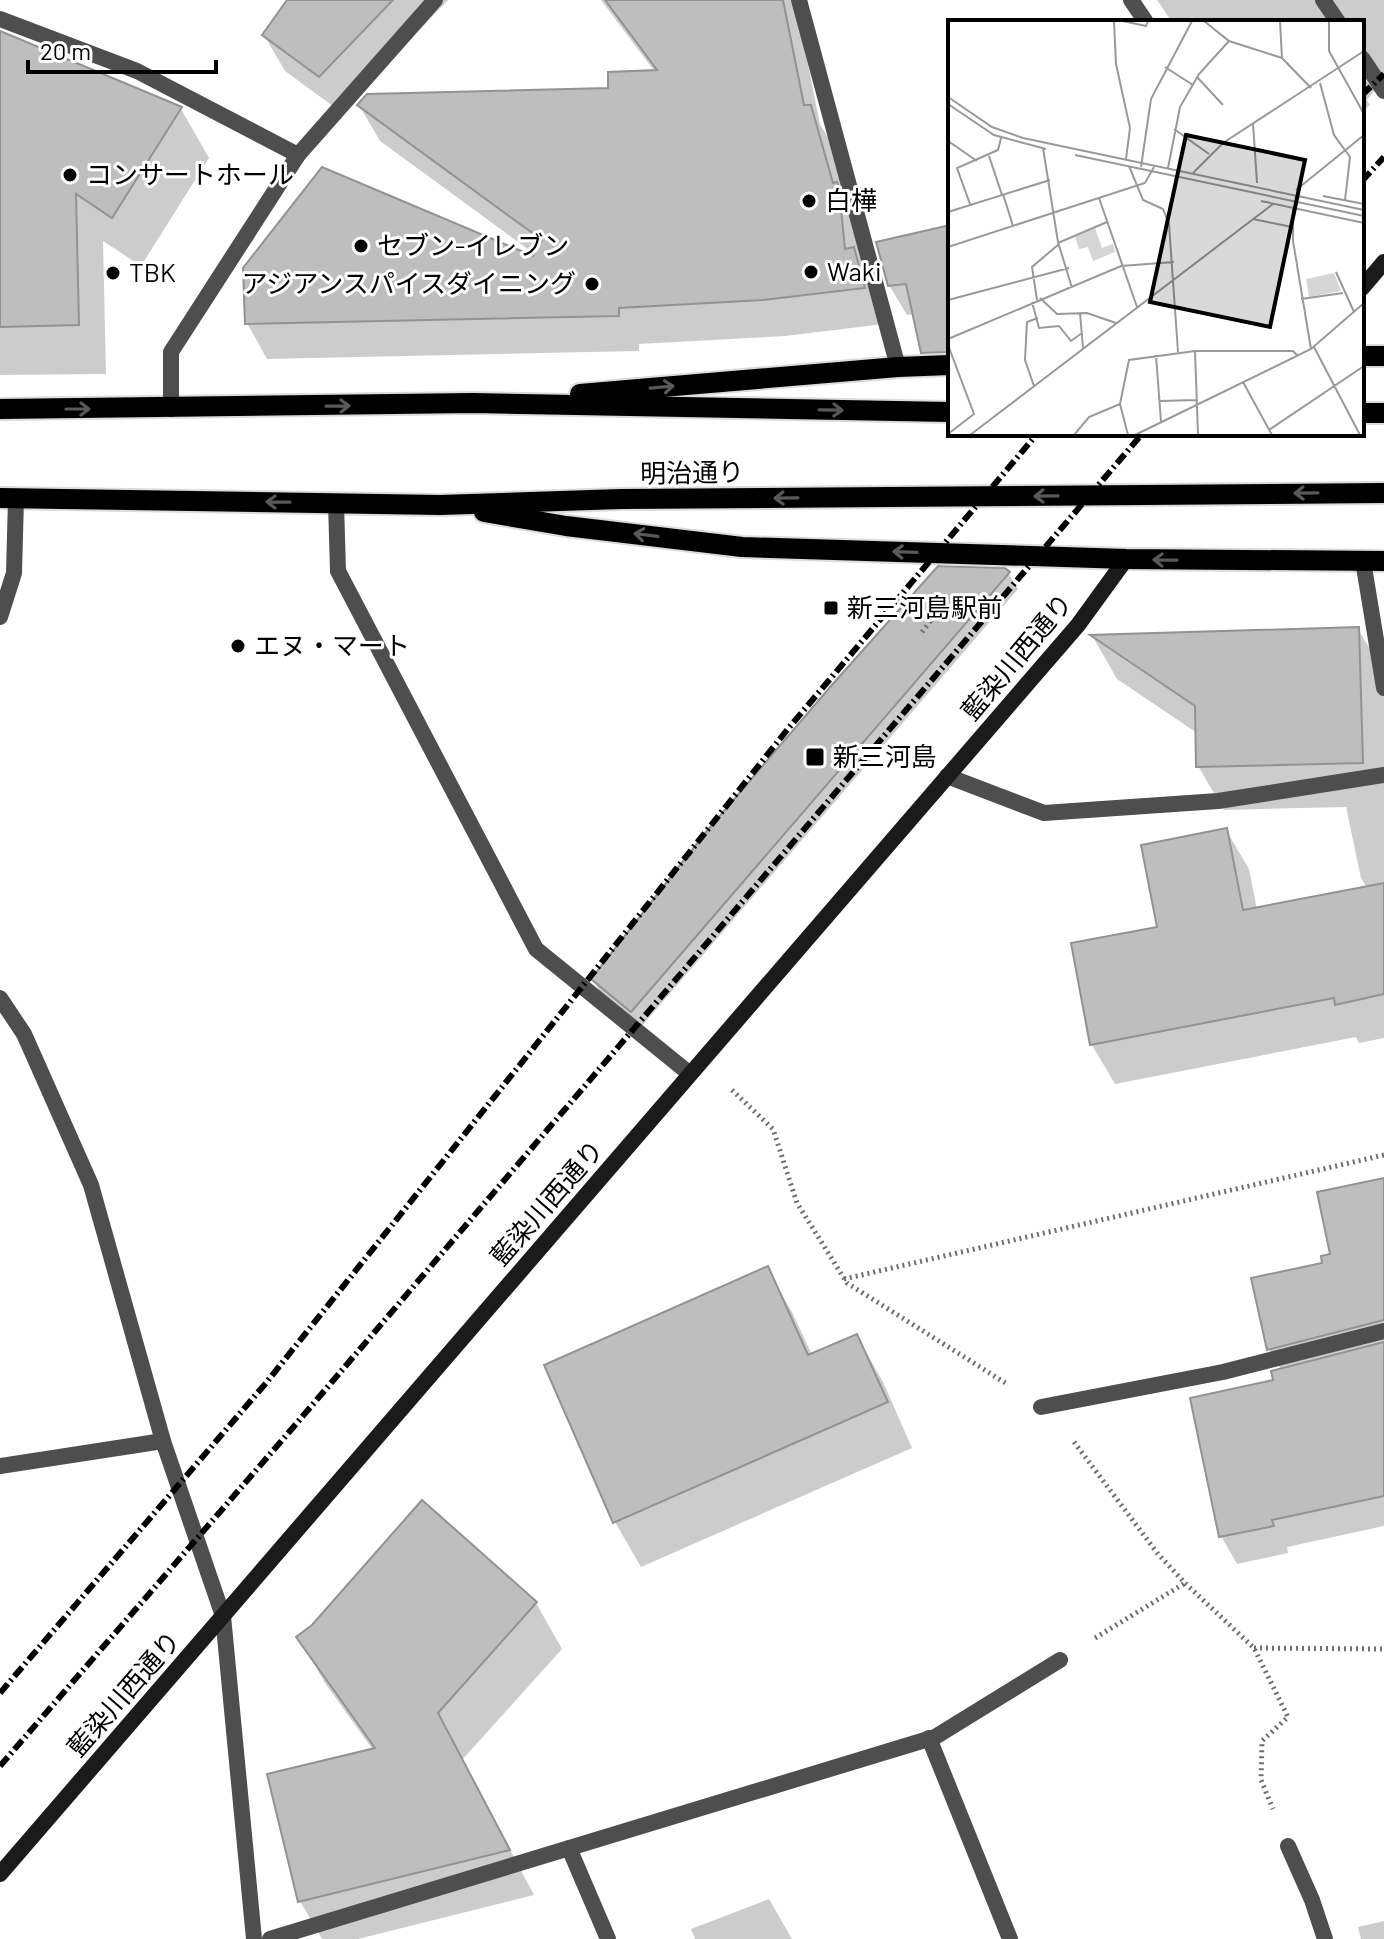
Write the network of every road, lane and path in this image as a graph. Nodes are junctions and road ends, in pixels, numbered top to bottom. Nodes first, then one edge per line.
1 (435, 0) edge
2 (799, 0) edge
3 (1131, 0) edge
4 (1323, 0) edge
5 (0, 19) edge
6 (1145, 20) edge
7 (1337, 20) edge
8 (1364, 61) edge
9 (1384, 91) edge
10 (298, 155) junction
11 (1384, 262) edge
12 (1364, 286) edge
13 (948, 365) edge
14 (898, 367) junction
15 (473, 403) junction
16 (0, 409) edge
17 (171, 409) junction
18 (948, 412) edge
19 (1384, 493) edge
20 (8, 498) edge
21 (336, 503) junction
22 (440, 505) junction
23 (1126, 559) junction
24 (1363, 561) junction
25 (1384, 561) edge
26 (945, 602) dead end
27 (0, 617) edge
28 (922, 632) dead end
29 (1384, 688) edge
30 (1384, 775) edge
31 (947, 776) junction
32 (0, 998) edge
33 (690, 1074) junction
34 (1384, 1155) edge
35 (844, 1279) junction
36 (1384, 1331) edge
37 (1041, 1407) junction
38 (163, 1441) junction
39 (0, 1466) edge
40 (1185, 1583) junction
41 (223, 1616) junction
42 (1254, 1648) junction
43 (1384, 1649) edge
44 (1060, 1660) joint
45 (929, 1738) junction
46 (1288, 1846) joint
47 (569, 1848) junction
48 (0, 1874) edge
49 (254, 1939) edge
50 (270, 1939) edge
51 (608, 1939) edge
52 (1010, 1939) edge
53 (1325, 1939) edge

1 - 10 street
2 - 14 street
3 - 6 street
4 - 7 street
5 - 10 street
8 - 9 street
10 - 17 street
11 - 12 street
13 - 14 main road
15 -> 14 main road
17 -> 15 main road
15 -> 18 main road
16 -> 17 main road
19 -> 22 main road, 明治通り
21 -> 20 main road, 明治通り
20 - 27 street
21 - 22 main road, 明治通り
21 - 33 street
23 -> 22 main road
24 -> 23 main road
23 - 31 street, 藍染川西通り
24 - 25 main road
24 - 29 street
26 - 28 path
30 - 31 street
31 - 33 street, 藍染川西通り
32 - 38 street
33 - 35 path
33 - 41 street, 藍染川西通り
34 - 35 path
35 - 37 path
36 - 37 street
37 - 40 path
38 - 39 street
38 - 41 street
40 - 42 path
40 - 44 path
41 - 48 street, 藍染川西通り
41 - 49 street
42 - 43 path
42 - 46 path
44 - 45 street
45 - 47 street
45 - 52 street
46 - 53 street
47 - 50 street
47 - 51 street

